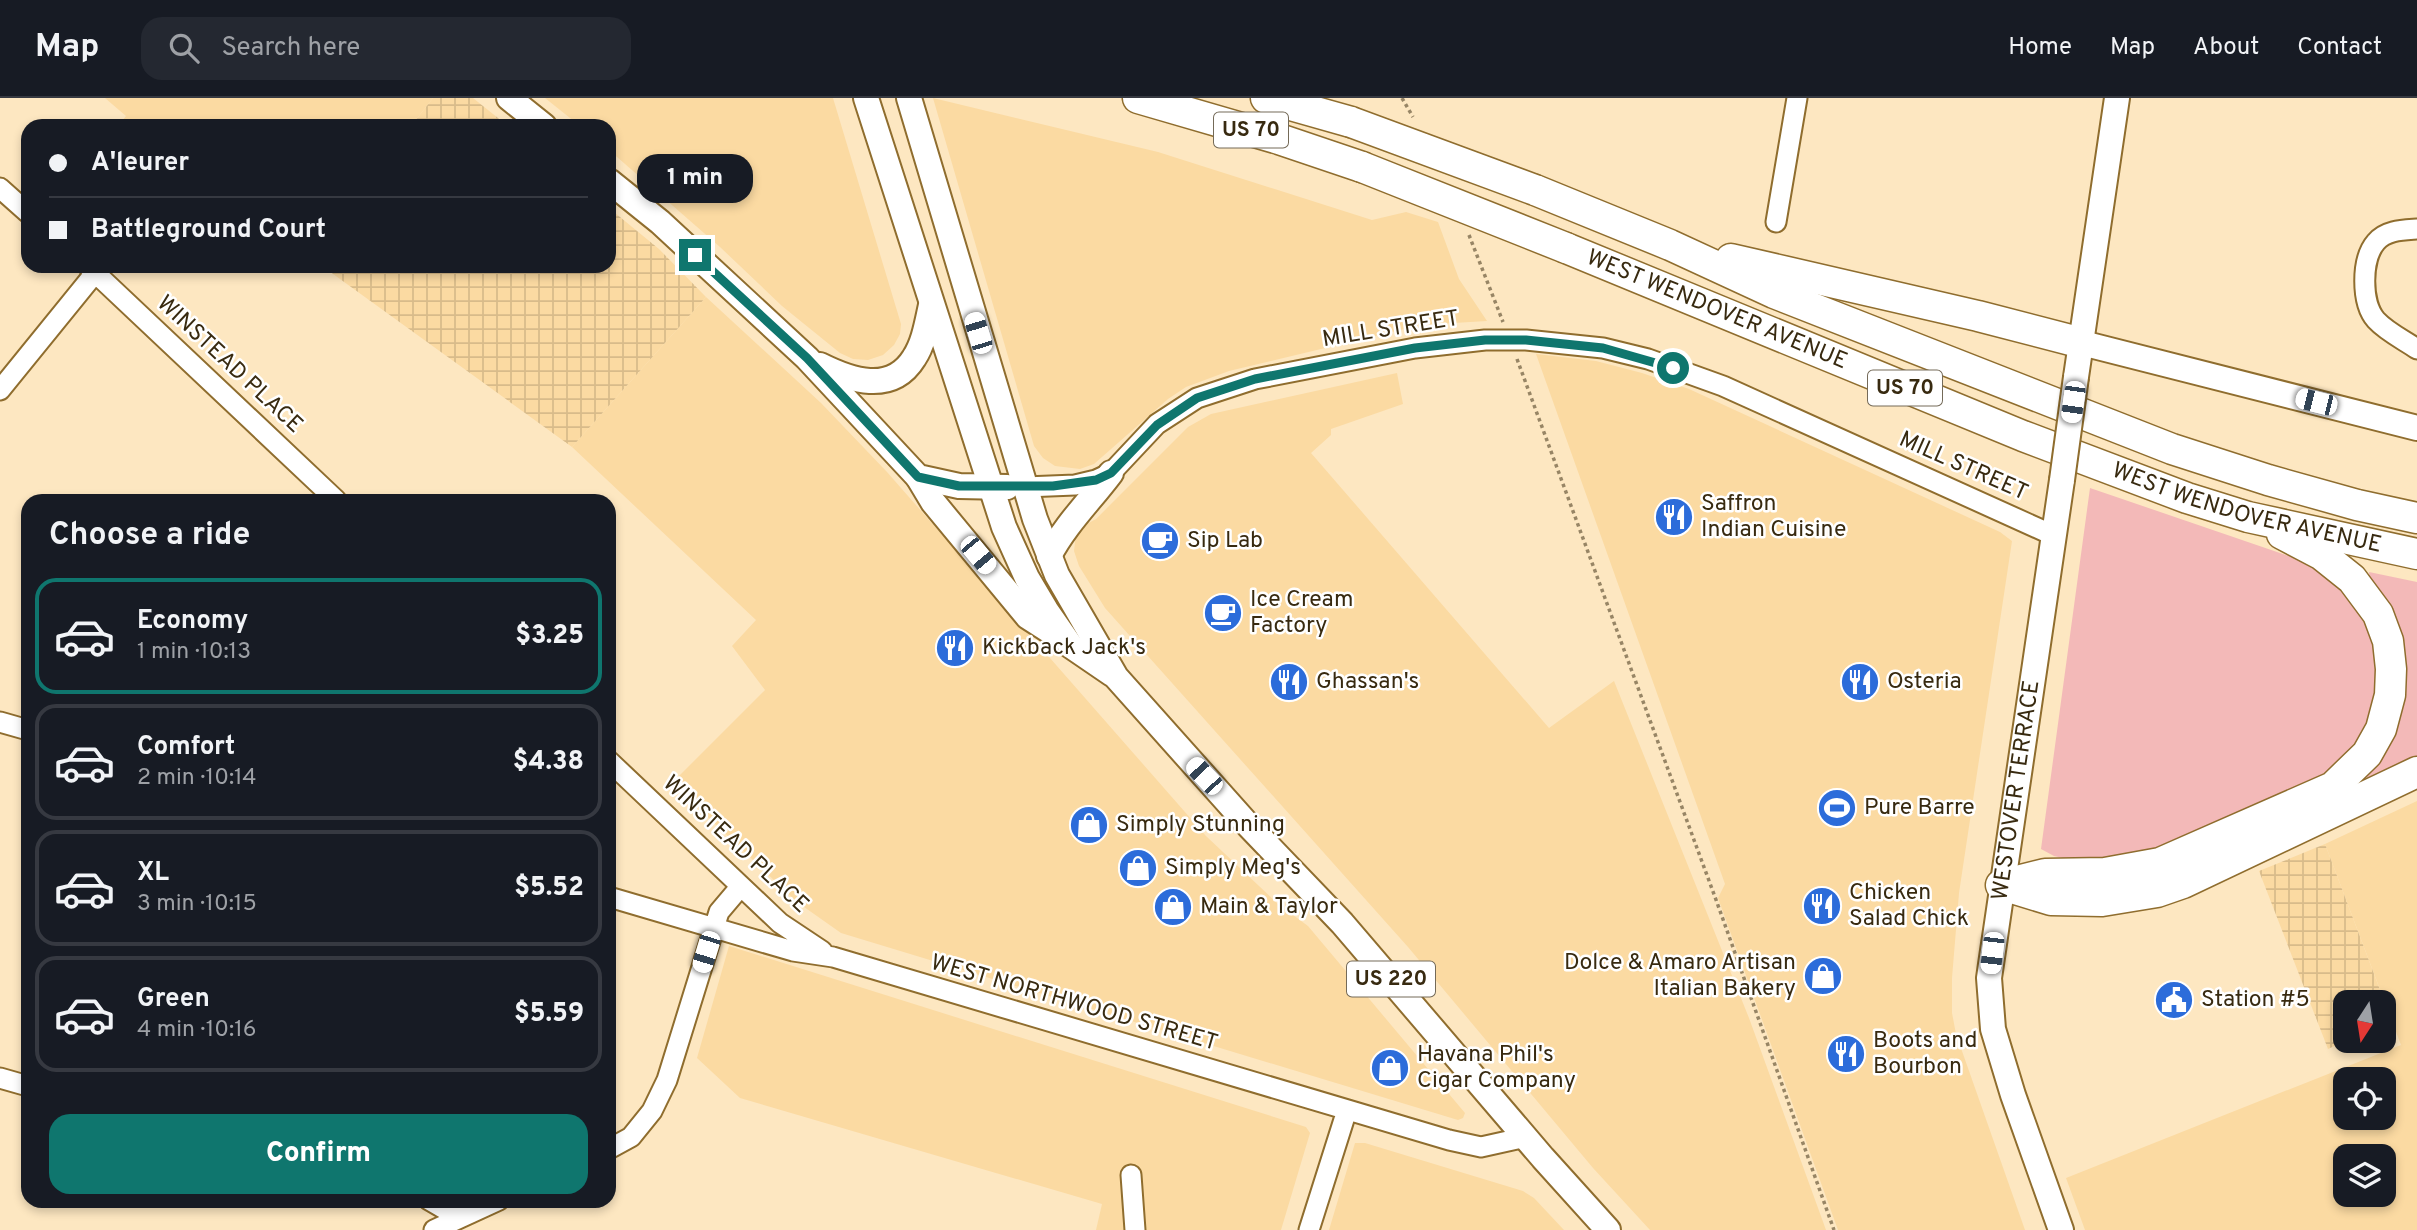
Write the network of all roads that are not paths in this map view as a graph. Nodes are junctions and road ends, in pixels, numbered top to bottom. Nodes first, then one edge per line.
1 (509, 98) edge
2 (866, 98) edge
3 (909, 98) edge
4 (1138, 98) edge
5 (1266, 98) edge
6 (1305, 98) edge
7 (1797, 98) edge
8 (2117, 98) edge
9 (535, 119) edge
10 (1351, 122) junction
11 (0, 187) edge
12 (616, 187) edge
13 (21, 206) edge
14 (1776, 222) dead end
15 (2417, 229) edge
16 (1670, 245) junction
17 (90, 273) edge
18 (95, 273) edge
19 (931, 306) junction
20 (2082, 343) junction
21 (2417, 349) edge
22 (807, 358) junction
23 (0, 390) edge
24 (2417, 411) edge
25 (2367, 415) junction
26 (2417, 428) edge
27 (1111, 473) junction
28 (918, 477) junction
29 (991, 487) junction
30 (1025, 487) junction
31 (330, 494) edge
32 (2248, 517) junction
33 (2417, 518) edge
34 (2055, 536) junction
35 (2417, 554) edge
36 (1049, 556) junction
37 (1071, 646) junction
38 (1115, 677) junction
39 (0, 722) edge
40 (21, 728) edge
41 (616, 768) edge
42 (2417, 772) edge
43 (2001, 885) junction
44 (741, 886) junction
45 (616, 899) edge
46 (713, 926) junction
47 (834, 957) junction
48 (0, 1078) edge
49 (21, 1084) edge
50 (1347, 1110) junction
51 (1526, 1138) junction
52 (616, 1145) edge
53 (1131, 1175) dead end
54 (443, 1208) edge
55 (482, 1208) edge
56 (460, 1218) junction
57 (434, 1230) edge
58 (1135, 1230) edge
59 (1309, 1230) edge
60 (1608, 1230) edge
61 (2062, 1230) edge

1 - 9 main road
2 - 19 main road
3 - 30 main road, US 220
4 - 32 highway, WEST WENDOVER AVENUE / US 70, bridge
5 - 10 highway, WEST WENDOVER AVENUE / US 70
6 - 10 highway
7 - 14 street
8 - 20 main road, WESTOVER TERRACE
10 - 16 highway, WEST WENDOVER AVENUE / US 70, bridge
11 - 13 street
12 - 22 main road, US 220
15 - 21 street
16 - 20 highway
16 - 33 highway, WEST WENDOVER AVENUE / US 70
17 - 23 street
18 - 31 street, WINSTEAD PLACE
19 - 22 main road
19 - 29 main road
20 - 25 main road
20 - 34 main road, WESTOVER TERRACE, bridge
22 - 28 main road, US 220
24 - 25 main road
25 - 26 main road
27 - 30 street, MILL STREET
27 - 34 street, MILL STREET
27 - 36 main road
28 - 29 main road
28 - 37 main road, US 220
29 - 30 main road
29 - 37 main road
30 - 36 main road, US 220
32 - 35 highway, WEST WENDOVER AVENUE / US 70
32 - 43 highway
34 - 43 main road, WESTOVER TERRACE
36 - 38 main road, US 220
37 - 38 main road, US 220
38 - 51 main road, US 220
39 - 40 street
41 - 44 street, WINSTEAD PLACE
42 - 43 highway
43 - 61 main road, WESTOVER TERRACE
44 - 46 street
44 - 47 street, WINSTEAD PLACE
45 - 46 street, WEST NORTHWOOD STREET
46 - 47 street, WEST NORTHWOOD STREET
46 - 52 street
47 - 50 street, WEST NORTHWOOD STREET
48 - 49 street
50 - 51 street, WEST NORTHWOOD STREET
50 - 59 street
51 - 60 main road, US 220
53 - 58 street
54 - 56 street
55 - 56 street
56 - 57 street

